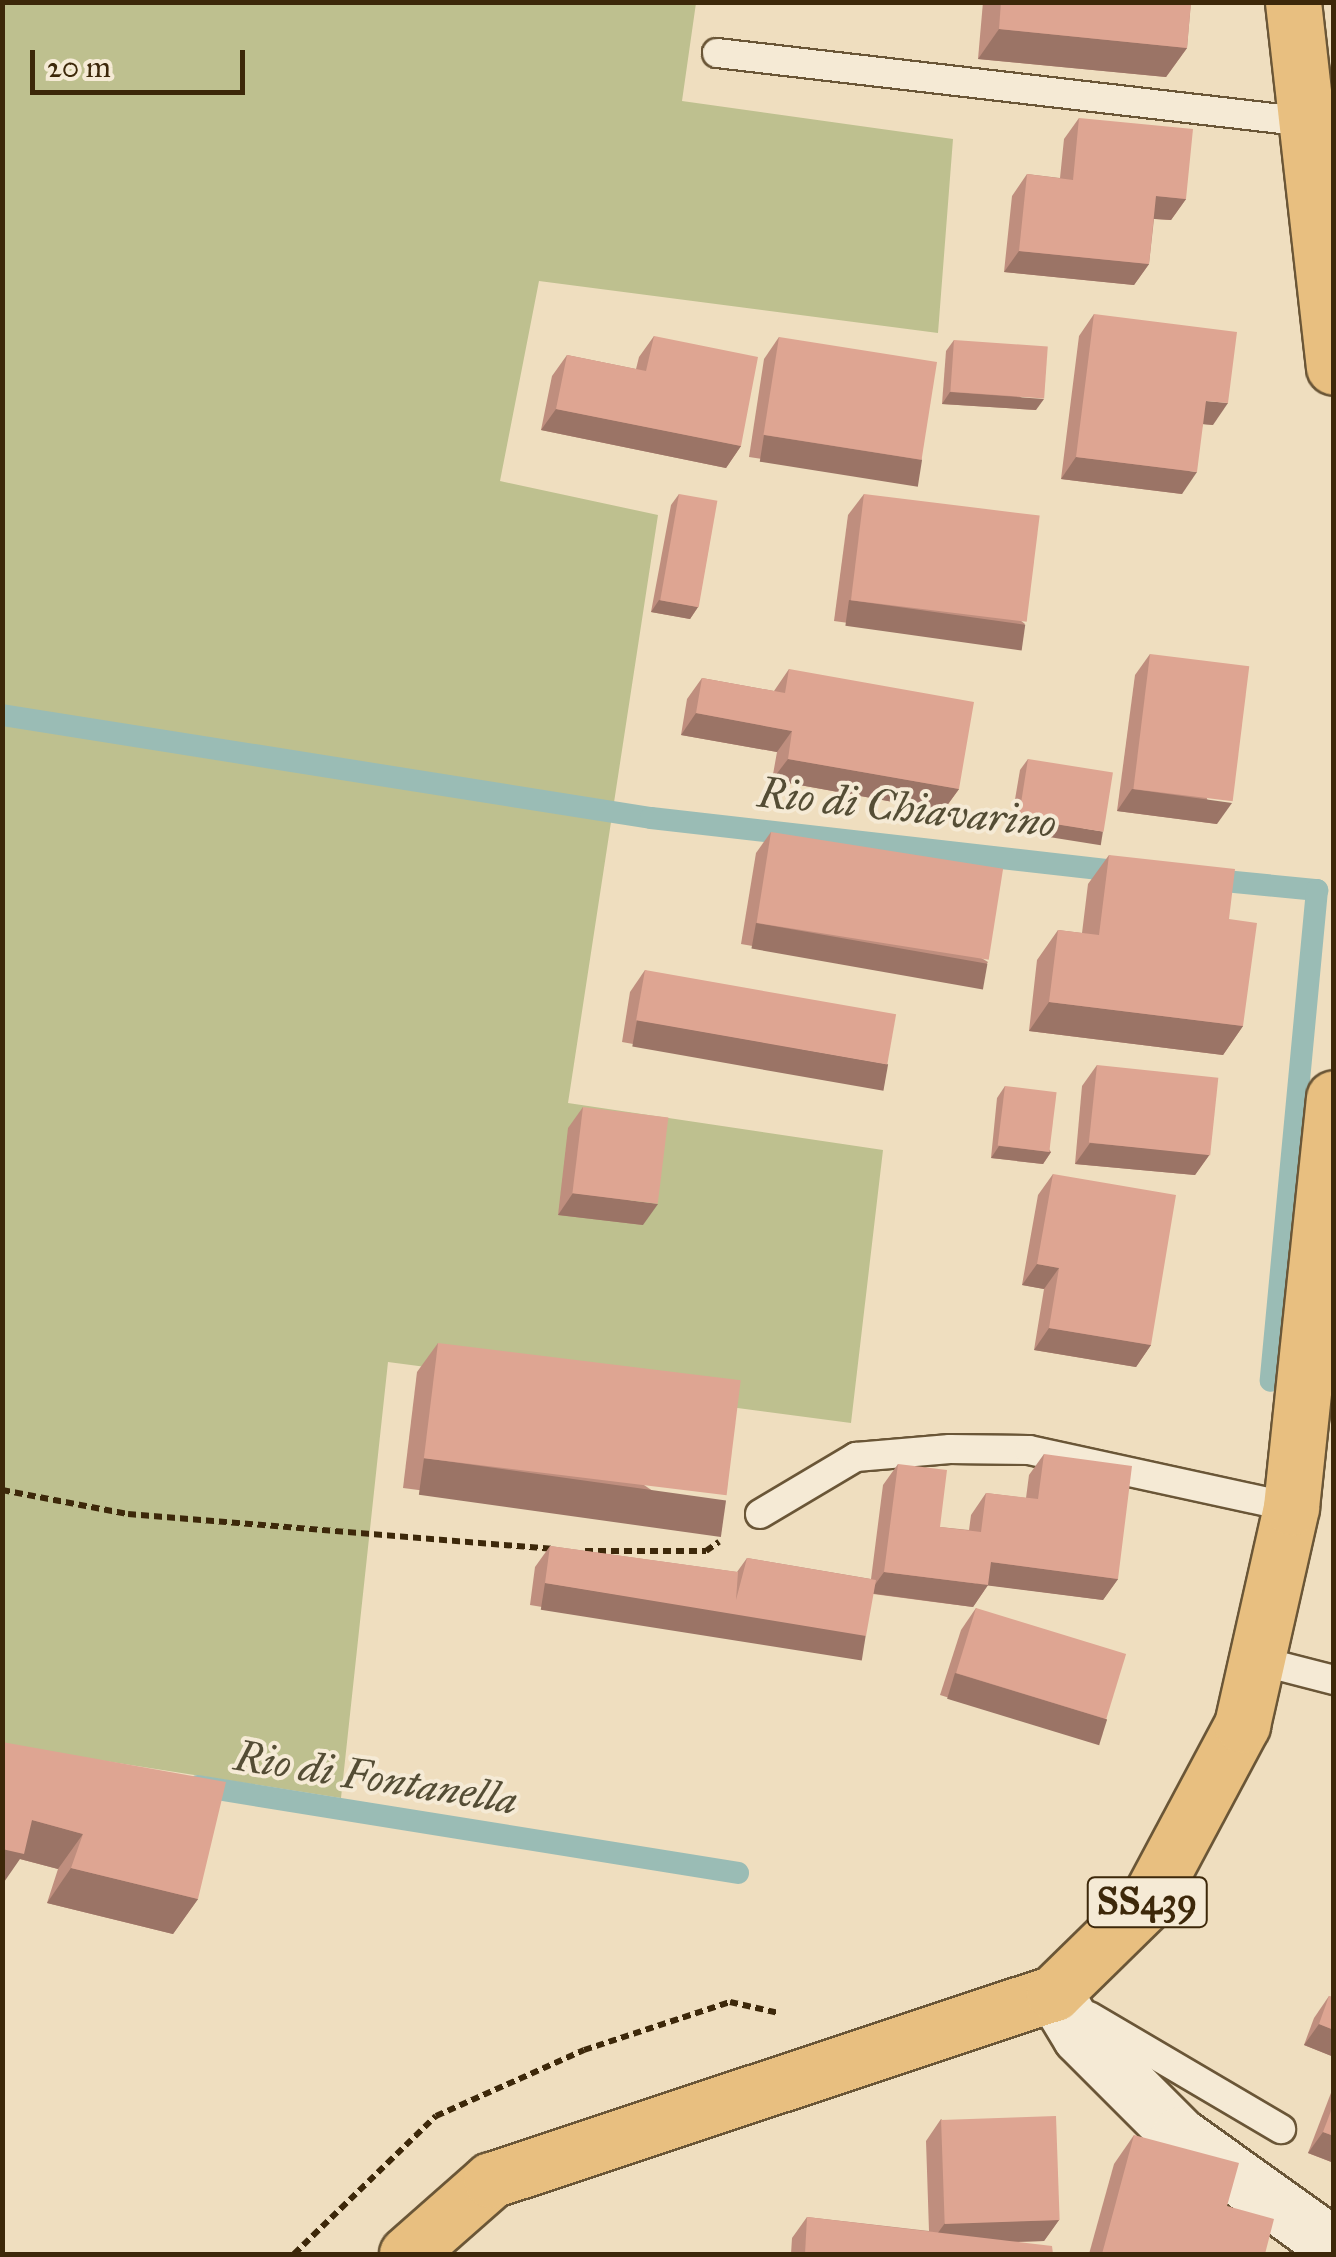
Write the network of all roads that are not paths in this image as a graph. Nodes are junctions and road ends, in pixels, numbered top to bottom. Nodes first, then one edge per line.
1 (1293, 2) edge
2 (717, 54) dead end
3 (1307, 122) junction
4 (1333, 343) edge
5 (1334, 1098) edge
6 (1291, 1507) junction
7 (760, 1514) road end
8 (1256, 1660) junction
9 (1334, 1680) edge
10 (1054, 1993) junction
11 (1281, 2129) dead end
12 (1334, 2246) edge
13 (407, 2254) edge

1 - 3 main road
2 - 3 lane
3 - 4 main road
5 - 6 main road, SS439
6 - 7 lane
6 - 8 main road, SS439
8 - 9 lane
8 - 10 main road, SS439
10 - 11 lane
10 - 12 street
10 - 13 main road, SS439

